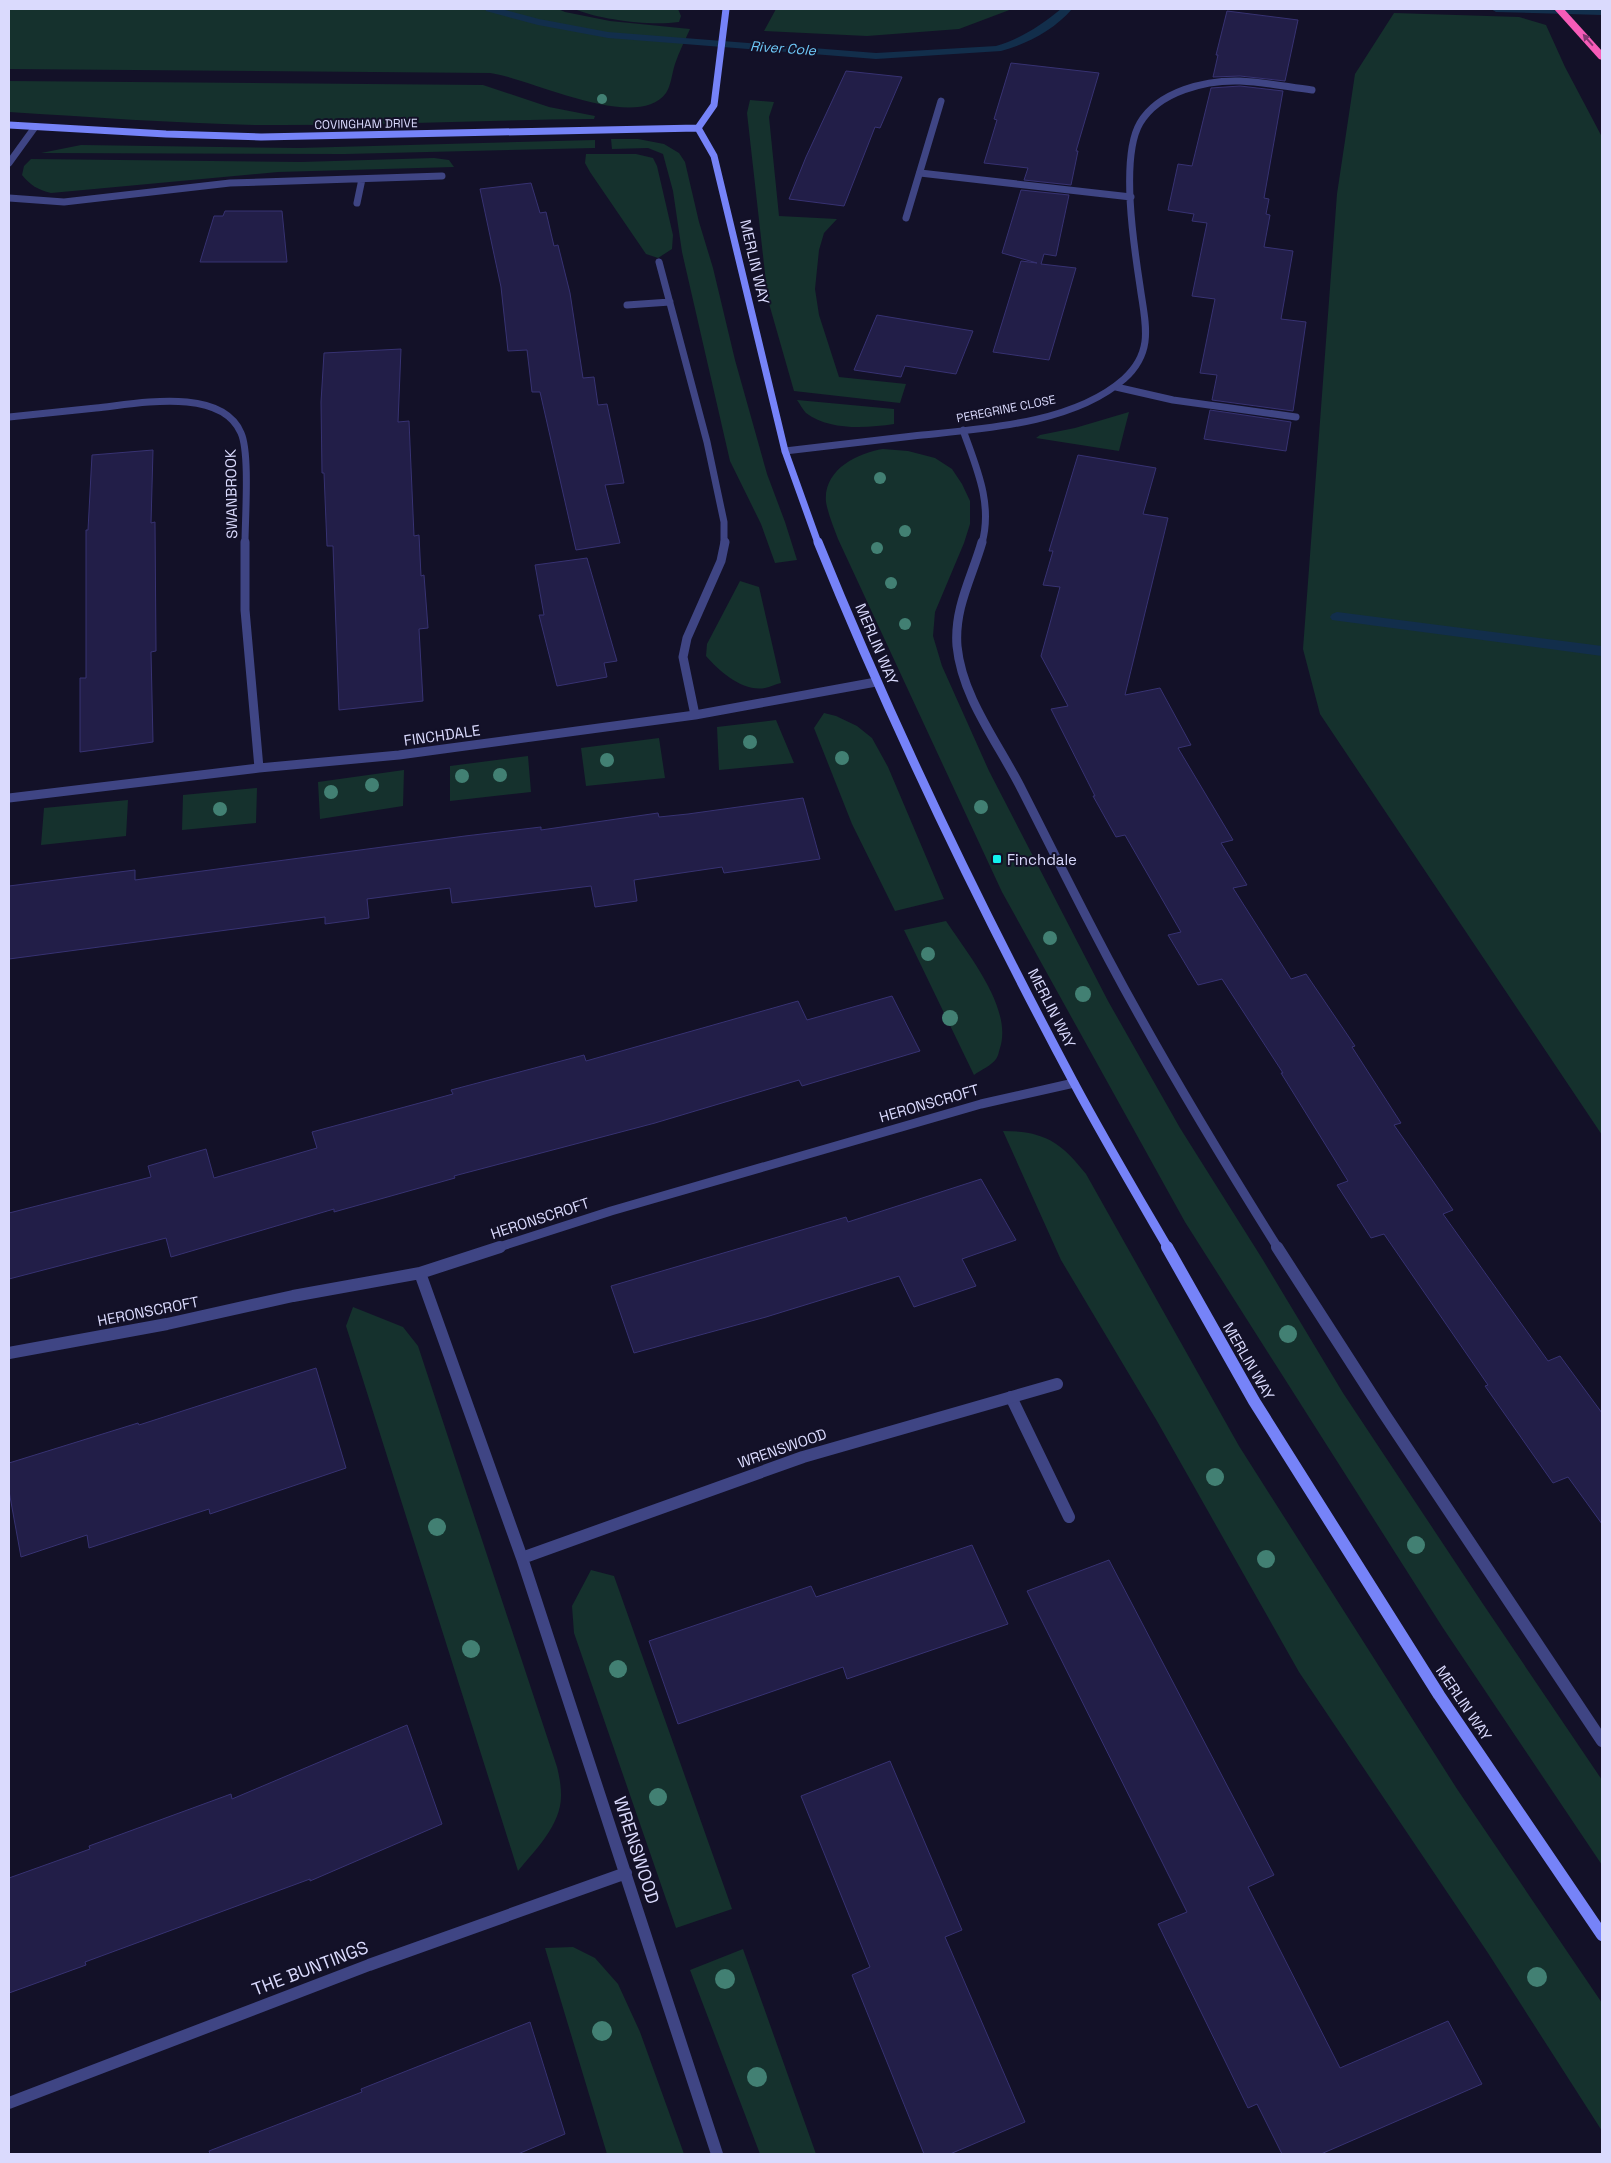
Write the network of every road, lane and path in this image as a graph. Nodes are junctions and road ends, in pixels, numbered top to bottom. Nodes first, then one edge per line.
1 (726, 9) edge
2 (1559, 9) edge
3 (1602, 57) edge
4 (1312, 90) dead end
5 (941, 101) dead end
6 (9, 125) edge
7 (35, 127) junction
8 (698, 128) junction
9 (9, 163) edge
10 (920, 173) junction
11 (442, 176) dead end
12 (362, 178) junction
13 (9, 198) edge
14 (1131, 198) junction
15 (357, 203) dead end
16 (906, 218) dead end
17 (659, 262) dead end
18 (670, 302) junction
19 (626, 305) dead end
20 (1116, 387) junction
21 (9, 417) edge
22 (1296, 417) dead end
23 (963, 430) junction
24 (785, 451) junction
25 (876, 682) junction
26 (695, 714) junction
27 (258, 768) junction
28 (9, 798) edge
29 (1074, 1083) junction
30 (420, 1273) junction
31 (9, 1353) edge
32 (1057, 1384) dead end
33 (1011, 1397) junction
34 (1069, 1517) dead end
35 (522, 1558) junction
36 (1602, 1741) edge
37 (626, 1873) junction
38 (1602, 1935) edge
39 (9, 2103) edge
40 (717, 2154) edge

1 - 8 street
3 -> 2 highway
4 - 14 street, PEREGRINE CLOSE
5 - 10 street
6 - 7 street, COVINGHAM DRIVE
7 - 8 street, COVINGHAM DRIVE
7 - 9 street
8 - 24 street, MERLIN WAY
10 - 14 street
10 - 16 street
11 - 12 street
12 - 13 street
12 - 15 street
14 - 20 street, PEREGRINE CLOSE
17 - 18 street
18 - 19 street
18 - 26 street
20 - 22 street
20 - 23 street, PEREGRINE CLOSE
21 - 27 street, SWANBROOK
23 - 24 street, PEREGRINE CLOSE
23 - 36 street
24 - 25 street, MERLIN WAY
25 - 26 street, FINCHDALE
25 - 29 street, MERLIN WAY
26 - 27 street, FINCHDALE
27 - 28 street, FINCHDALE
29 - 30 street, HERONSCROFT
29 - 38 street, MERLIN WAY
30 - 31 street, HERONSCROFT
30 - 35 street, WRENSWOOD
32 - 33 street, WRENSWOOD
33 - 34 street
33 - 35 street, WRENSWOOD
35 - 37 street, WRENSWOOD
37 - 39 street, THE BUNTINGS
37 - 40 street, WRENSWOOD

